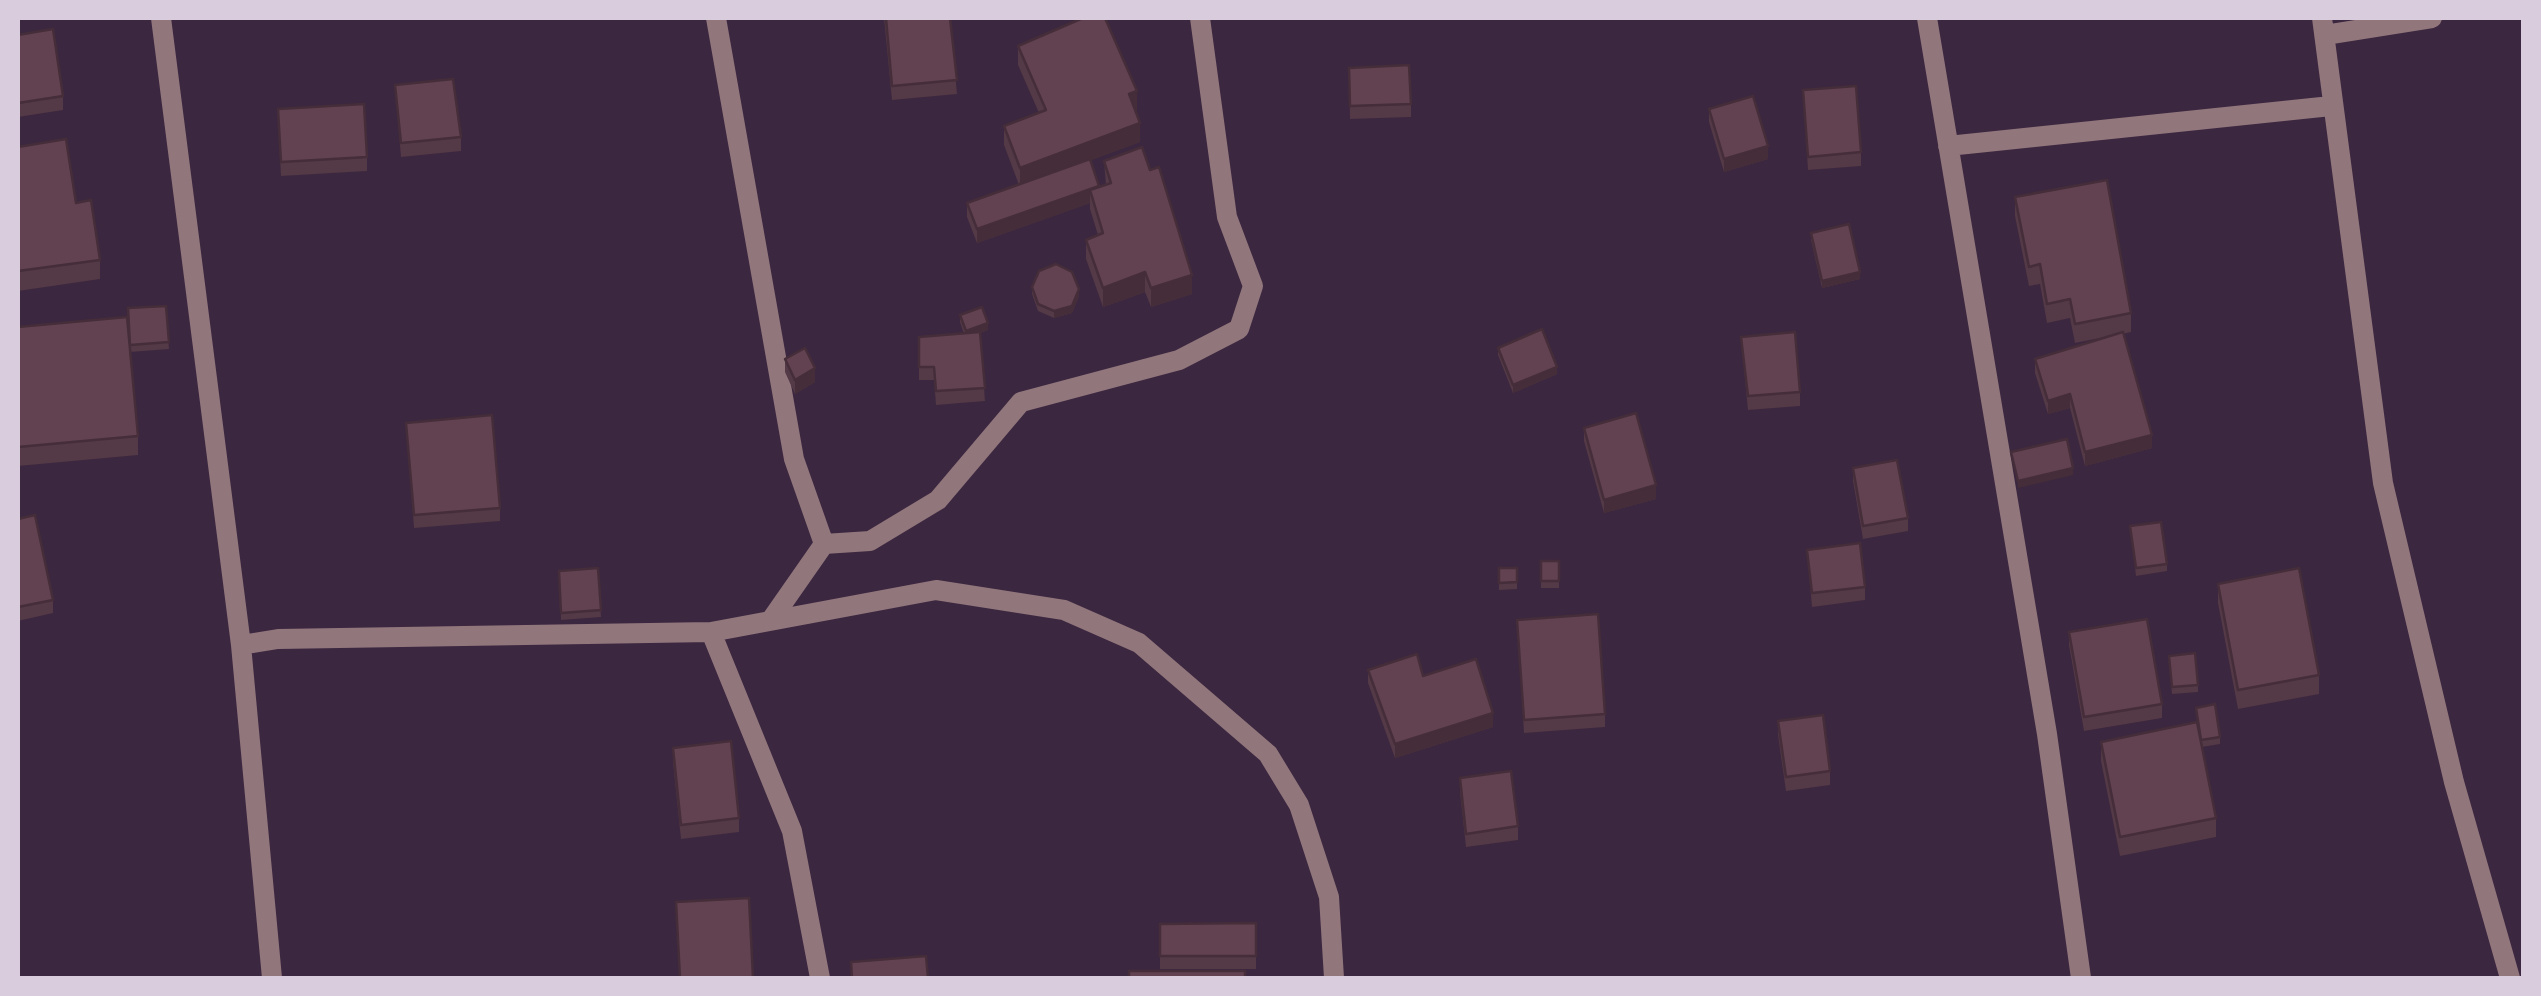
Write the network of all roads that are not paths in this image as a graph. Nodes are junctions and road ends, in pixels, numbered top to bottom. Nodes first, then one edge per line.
1 (162, 18) edge
2 (716, 18) edge
3 (1200, 18) edge
4 (1927, 18) edge
5 (2432, 18) edge
6 (2324, 26) edge
7 (2331, 106) junction
8 (1948, 146) junction
9 (824, 544) junction
10 (771, 620) junction
11 (711, 632) junction
12 (241, 645) junction
13 (272, 978) edge
14 (820, 978) edge
15 (1334, 978) edge
16 (2081, 978) edge
17 (2510, 978) edge

1 - 12 street
2 - 9 street
3 - 9 street
4 - 8 street
5 - 6 street
6 - 7 street
7 - 8 street
7 - 17 street
8 - 16 street
9 - 10 street
10 - 11 street
10 - 15 street
11 - 12 street
11 - 14 street
12 - 13 street

